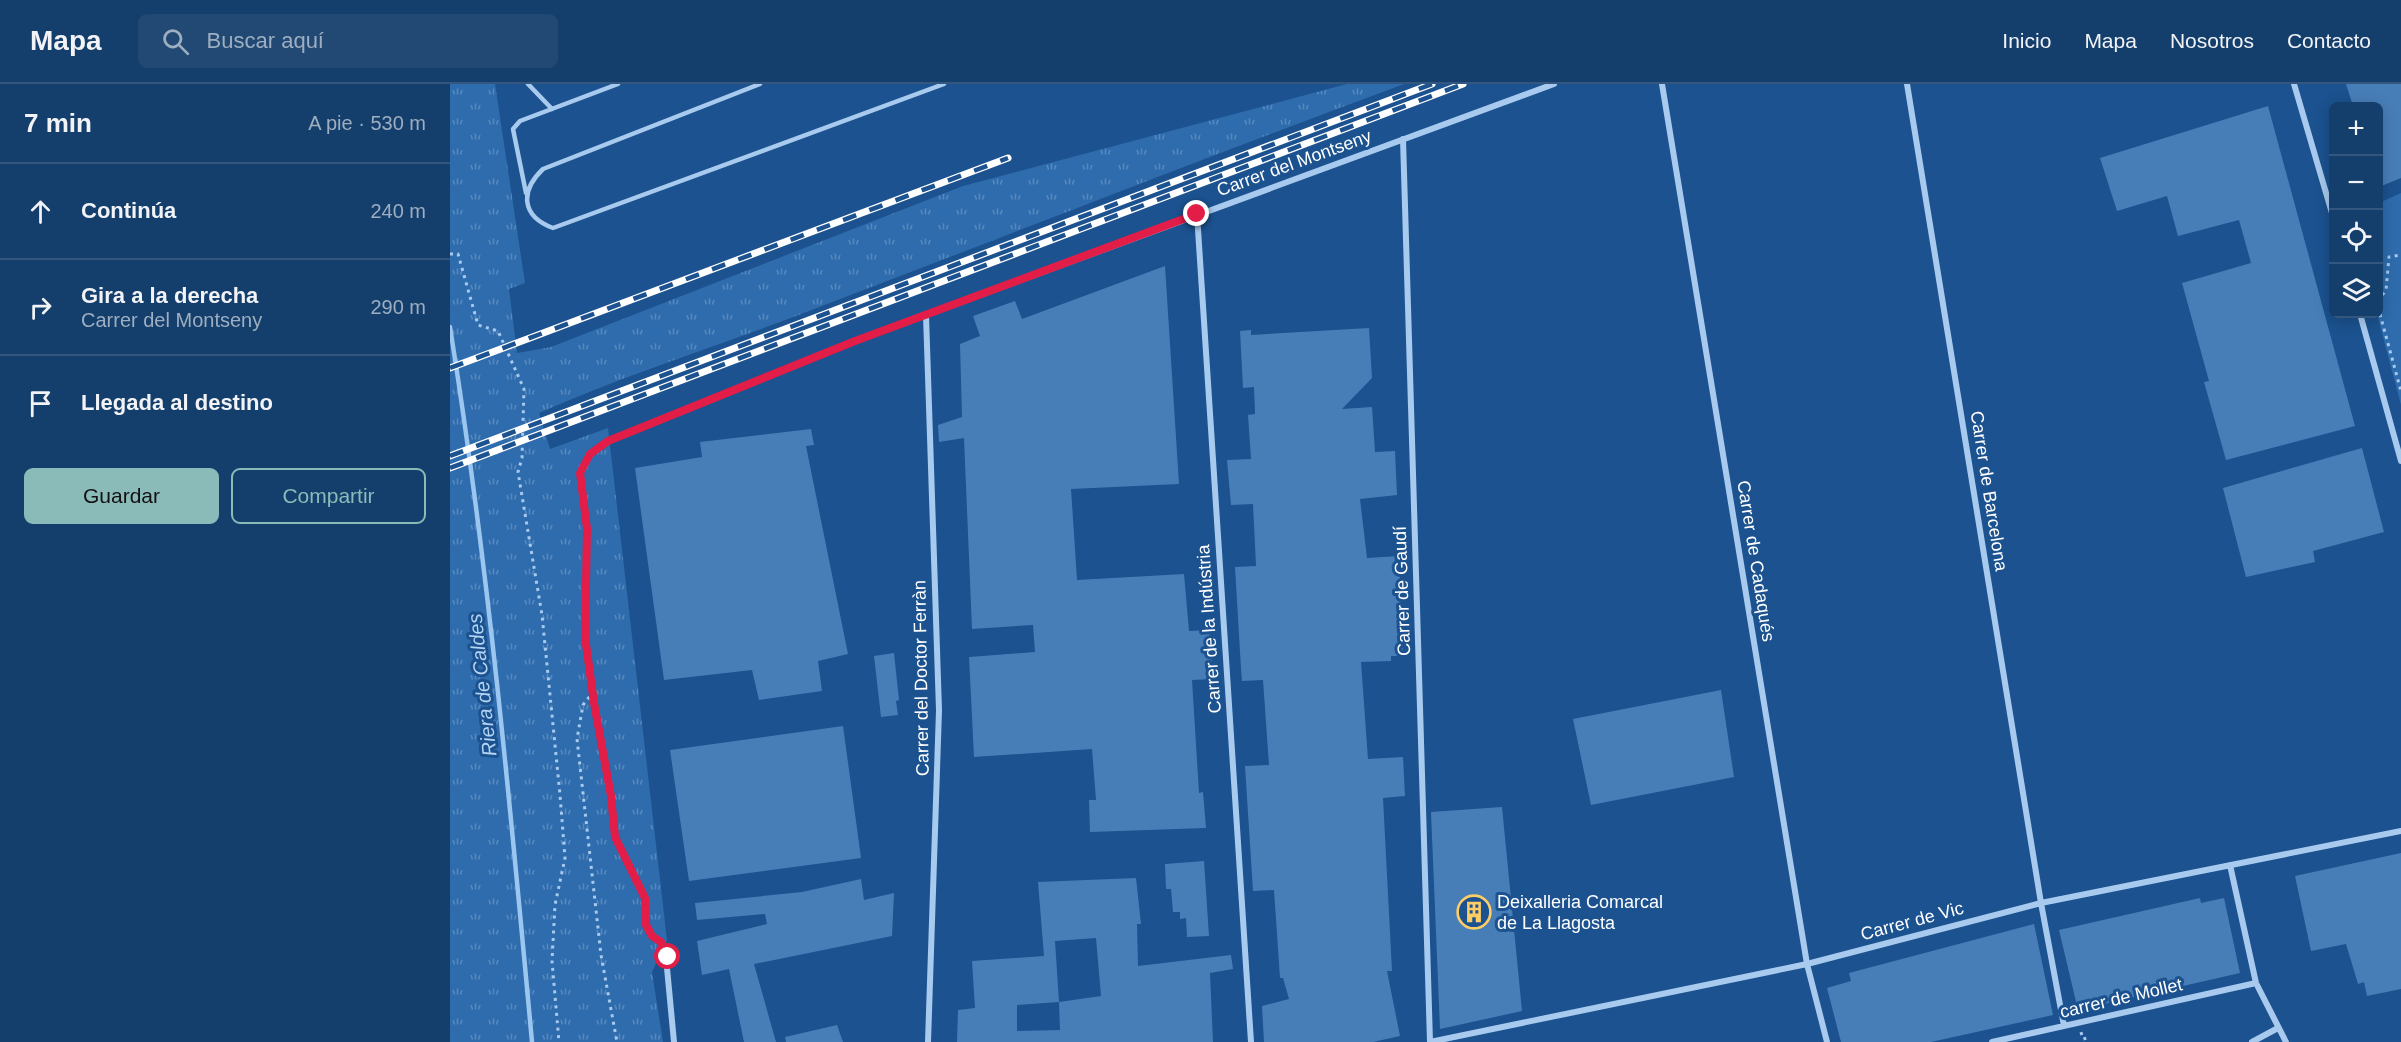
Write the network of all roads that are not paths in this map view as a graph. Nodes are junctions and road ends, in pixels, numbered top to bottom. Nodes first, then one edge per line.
1 (528, 84) edge
2 (618, 84) edge
3 (760, 84) edge
4 (945, 84) edge
5 (1554, 84) edge
6 (1662, 84) edge
7 (1907, 84) edge
8 (2294, 84) edge
9 (552, 109) junction
10 (1403, 139) junction
11 (526, 193) junction
12 (2331, 210) edge
13 (1197, 214) junction
14 (926, 315) junction
15 (2361, 318) edge
16 (608, 441) road end
17 (2401, 461) edge
18 (2401, 831) edge
19 (2230, 865) junction
20 (2041, 903) junction
21 (1807, 964) junction
22 (667, 968) road end
23 (2256, 982) junction
24 (2064, 1026) junction
25 (2278, 1028) junction
26 (674, 1042) edge
27 (928, 1042) edge
28 (1251, 1042) edge
29 (1430, 1042) edge
30 (1827, 1042) edge
31 (1992, 1042) edge
32 (2252, 1042) edge
33 (2286, 1042) edge

1 - 9 lane
2 - 9 lane
3 - 11 lane
4 - 11 lane
5 - 10 street, Carrer del Montseny
6 - 21 street, Carrer de Cadaqués
7 - 20 street, Carrer de Barcelona
8 - 12 street
9 - 11 lane
10 - 13 street, Carrer del Montseny
10 - 29 street, Carrer de Gaudí
13 - 14 street, Carrer del Montseny
13 - 28 street, Carrer de la Indústria
14 - 16 street, Carrer del Montseny
14 - 27 street, Carrer del Doctor Ferràn
15 - 17 street
18 - 19 street, Carrer de Vic
19 - 20 street, Carrer de Vic
19 - 23 street
20 - 21 street, Carrer de Vic
20 - 24 street, Carrer de Barcelona
21 - 29 street, Carrer de Vic
21 - 30 street, Carrer de Cadaqués
22 - 26 street
23 - 24 street, carrer de Mollet
23 - 25 street
24 - 31 street, carrer de Mollet
25 - 32 street
25 - 33 street

